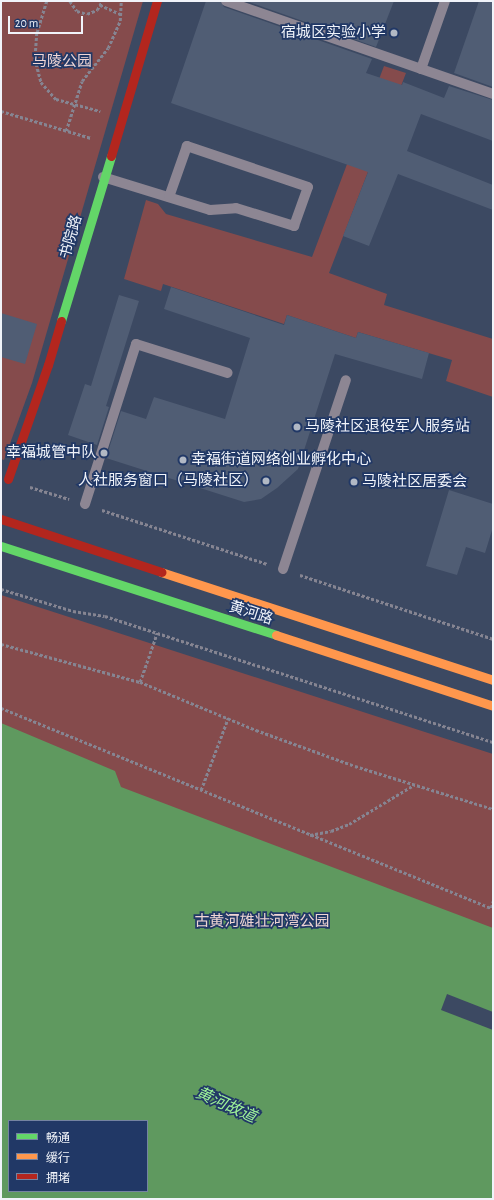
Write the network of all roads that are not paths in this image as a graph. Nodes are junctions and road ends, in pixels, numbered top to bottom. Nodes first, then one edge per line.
1 (157, 1) edge
2 (226, 1) edge
3 (445, 1) edge
4 (421, 69) junction
5 (493, 94) edge
6 (103, 177) junction
7 (169, 198) junction
8 (228, 373) dead end
9 (346, 380) dead end
10 (8, 480) road end
11 (85, 504) road end
12 (1, 519) edge
13 (1, 546) edge
14 (283, 570) road end
15 (493, 680) edge
16 (493, 706) edge

1 - 6 main road, 书院路
2 - 4 lane
3 - 4 lane
4 - 5 lane
6 - 7 lane
6 - 10 main road, 书院路
7 - 7 lane
8 - 11 lane
9 - 14 lane
12 - 15 main road, 黄河路
13 - 16 main road, 黄河路

